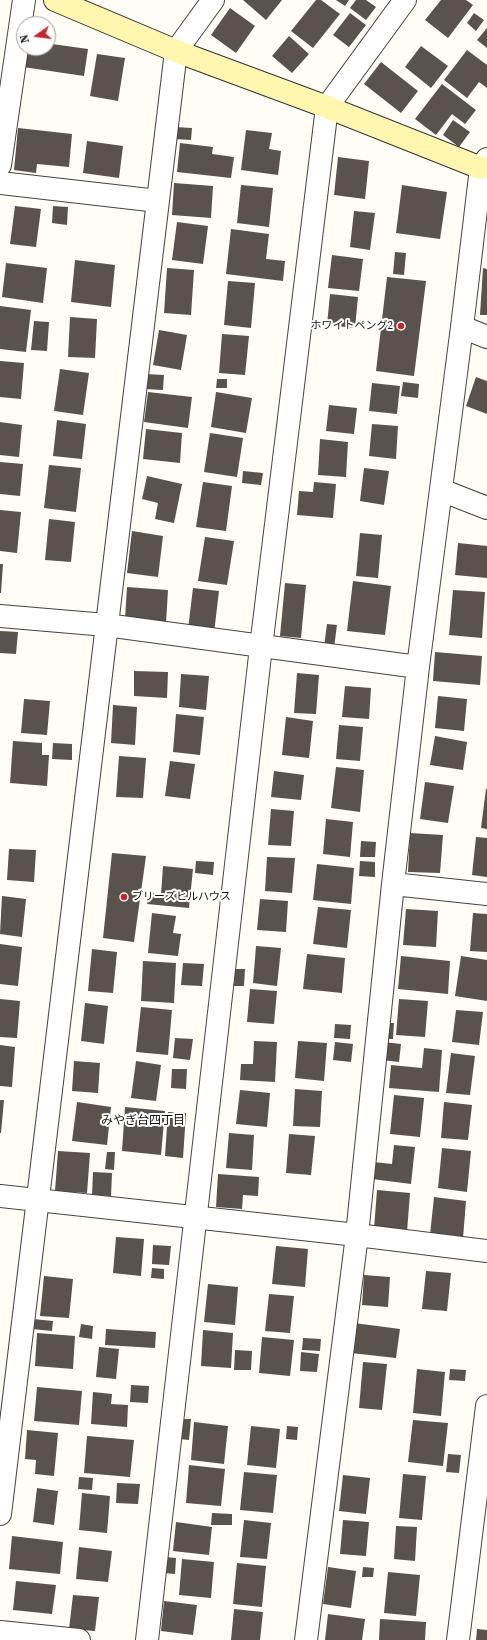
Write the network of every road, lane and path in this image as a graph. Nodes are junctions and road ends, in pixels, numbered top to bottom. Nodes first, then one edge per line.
1 (24, 0) edge
2 (56, 0) edge
3 (213, 0) edge
4 (405, 0) edge
5 (176, 51) junction
6 (327, 107) junction
7 (0, 165) edge
8 (485, 166) edge
9 (0, 183) edge
10 (158, 201) junction
11 (462, 327) junction
12 (487, 337) edge
13 (441, 490) junction
14 (487, 508) edge
15 (0, 616) edge
16 (106, 625) junction
17 (261, 647) junction
18 (418, 667) junction
19 (393, 884) junction
20 (487, 894) edge
21 (0, 1196) edge
22 (37, 1199) junction
23 (197, 1217) junction
24 (357, 1235) junction
25 (487, 1251) edge
26 (487, 1406) edge
27 (0, 1514) edge
28 (0, 1632) edge
29 (79, 1640) edge
30 (147, 1640) edge
31 (306, 1640) edge
32 (458, 1640) edge

1 - 7 street
2 - 5 street
3 - 5 street
4 - 6 street
5 - 6 street
5 - 10 street
6 - 8 street
6 - 17 street
8 - 11 street
9 - 10 street
10 - 16 street
11 - 12 street
11 - 13 street
13 - 14 street
13 - 18 street
15 - 16 street
16 - 17 street
16 - 22 street
17 - 18 street
17 - 23 street
18 - 19 street
19 - 20 street
19 - 24 street
21 - 22 street
22 - 23 street
22 - 27 street
23 - 24 street
23 - 30 street
24 - 25 street
24 - 31 street
26 - 32 street
28 - 29 street

